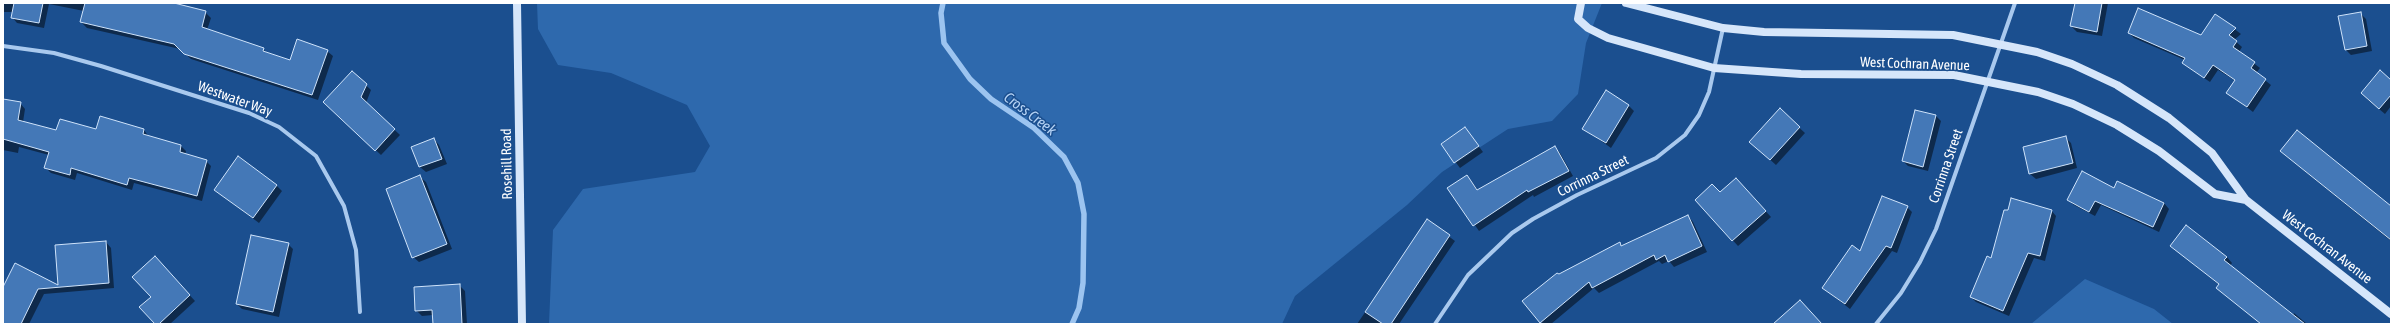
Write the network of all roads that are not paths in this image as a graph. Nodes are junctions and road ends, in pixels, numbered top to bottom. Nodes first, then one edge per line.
1 (517, 3) edge
2 (1581, 3) edge
3 (1626, 3) edge
4 (2015, 3) edge
5 (1723, 28) junction
6 (2000, 45) junction
7 (3, 46) edge
8 (1714, 68) junction
9 (1988, 81) junction
10 (2246, 200) junction
11 (360, 312) dead end
12 (2391, 314) edge
13 (522, 324) edge
14 (1435, 324) edge
15 (1876, 324) edge

1 - 13 street, Rosehill Road
2 - 8 street, West Cochran Avenue
3 - 5 street, West Cochran Avenue
4 - 6 street, Corrinna Street
5 - 6 street, West Cochran Avenue
5 - 8 street, Corrinna Street
6 - 9 street, Corrinna Street
6 - 10 street, West Cochran Avenue
7 - 11 street, Westwater Way
8 - 9 street, West Cochran Avenue
8 - 14 street, Corrinna Street
9 - 10 street, West Cochran Avenue
9 - 15 street, Corrinna Street
10 - 12 street, West Cochran Avenue

